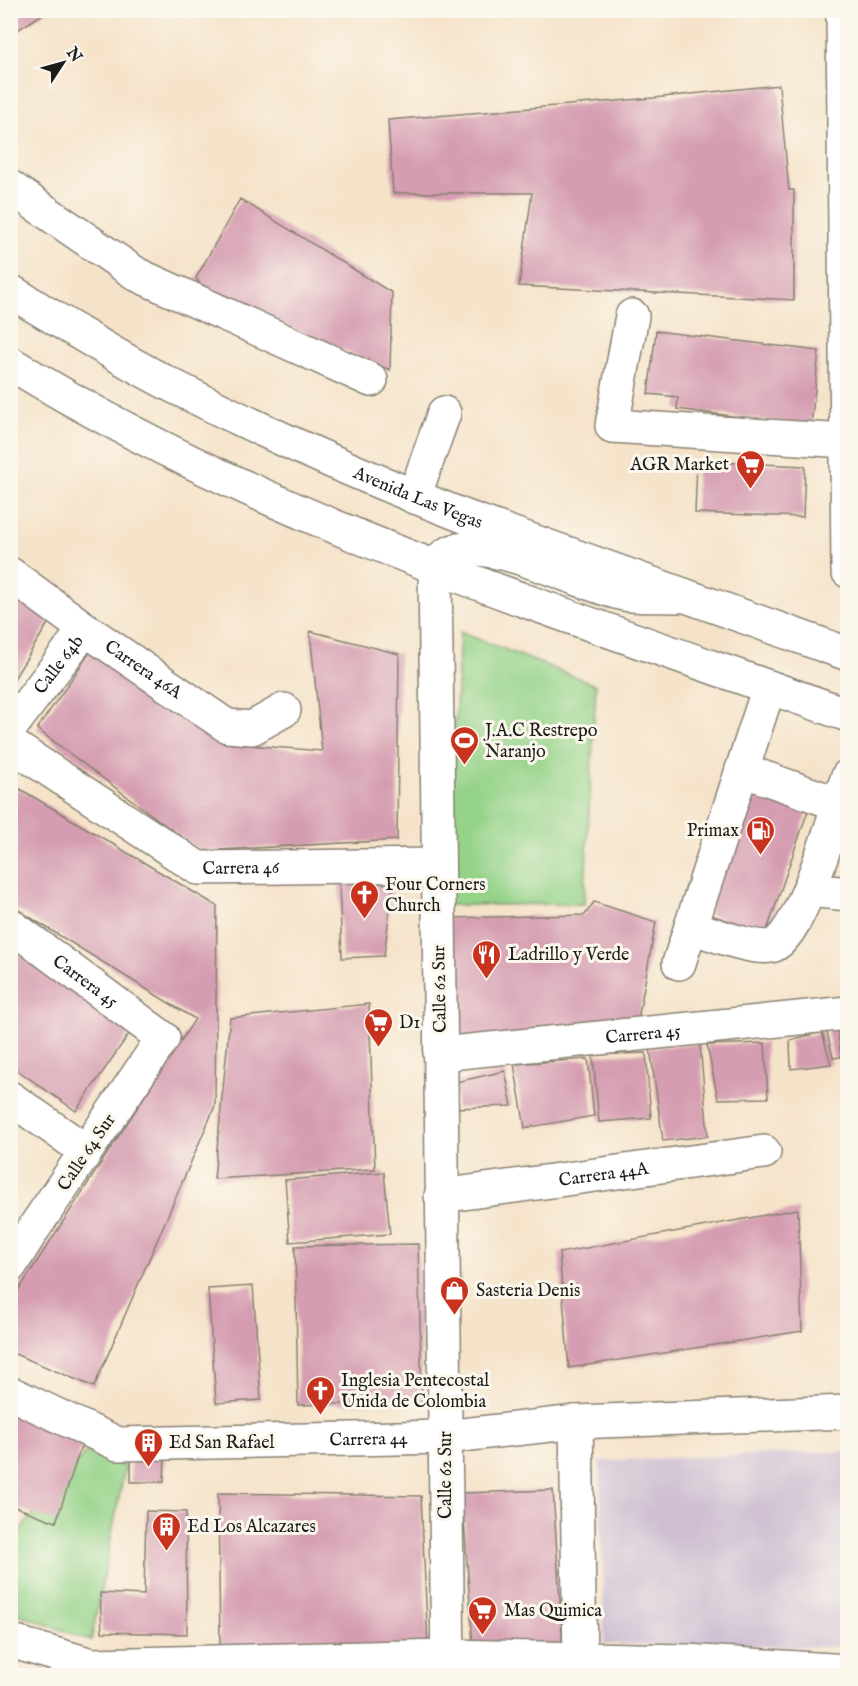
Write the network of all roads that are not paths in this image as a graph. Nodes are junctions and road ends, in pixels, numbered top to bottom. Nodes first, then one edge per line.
1 (843, 10) edge
2 (10, 188) edge
3 (10, 291) edge
4 (632, 316) dead end
5 (10, 363) edge
6 (371, 380) dead end
7 (444, 413) dead end
8 (846, 441) edge
9 (414, 496) junction
10 (435, 568) junction
11 (848, 571) edge
12 (10, 574) edge
13 (687, 596) junction
14 (85, 629) junction
15 (848, 654) edge
16 (769, 687) junction
17 (284, 710) dead end
18 (848, 715) edge
19 (10, 728) edge
20 (10, 744) edge
21 (742, 770) junction
22 (843, 790) edge
23 (438, 865) junction
24 (810, 890) junction
25 (848, 894) edge
26 (10, 925) edge
27 (691, 927) junction
28 (679, 963) dead end
29 (848, 1013) edge
30 (163, 1038) joint
31 (440, 1054) junction
32 (10, 1098) edge
33 (86, 1151) junction
34 (764, 1152) dead end
35 (441, 1196) junction
36 (21, 1224) edge
37 (10, 1266) edge
38 (10, 1393) edge
39 (848, 1412) edge
40 (576, 1422) junction
41 (445, 1437) junction
42 (10, 1641) edge
43 (580, 1658) junction
44 (447, 1666) edge
45 (92, 1670) edge
46 (848, 1671) edge

1 - 8 street
2 - 6 street
3 - 9 street, Avenida Las Vegas
4 - 8 street
5 - 10 street
7 - 9 street
8 - 11 street
9 - 13 street, Avenida Las Vegas
10 - 13 street
10 - 16 street
10 - 23 street, Calle 62 Sur
12 - 14 street, Carrera 46A
13 - 15 street, Avenida Las Vegas
14 - 17 street, Carrera 46A
14 - 19 street, Calle 64b
16 - 18 street
16 - 21 street
20 - 23 street, Carrera 46
21 - 22 street
21 - 27 street
22 - 24 street
23 - 31 street, Calle 62 Sur
24 - 25 street
24 - 27 street
26 - 30 street, Carrera 45
27 - 28 street
29 - 31 street, Carrera 45
30 - 33 street, Calle 64 Sur
31 - 35 street, Calle 62 Sur
32 - 33 street
33 - 36 street, Calle 64 Sur
34 - 35 street, Carrera 44A
35 - 41 street, Calle 62 Sur
36 - 37 street, Calle 64 Sur
38 - 41 street, Carrera 44
39 - 40 street, Carrera 44
40 - 41 street, Carrera 44
40 - 43 street
41 - 44 street, Calle 62 Sur
42 - 45 street
43 - 44 street
43 - 46 street
44 - 45 street

